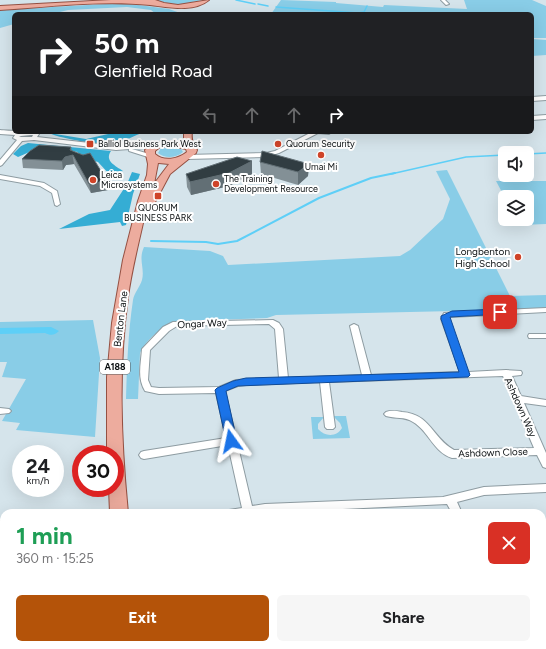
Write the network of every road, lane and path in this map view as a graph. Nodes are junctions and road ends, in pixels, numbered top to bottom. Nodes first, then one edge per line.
1 (107, 0) edge
2 (151, 0) edge
3 (206, 0) edge
4 (443, 0) edge
5 (199, 3) junction
6 (158, 4) junction
7 (447, 4) dead end
8 (166, 5) junction
9 (0, 7) edge
10 (189, 11) dead end
11 (196, 11) dead end
12 (546, 98) edge
13 (534, 99) edge
14 (546, 117) edge
15 (534, 118) edge
16 (0, 132) edge
17 (27, 134) edge
18 (36, 134) edge
19 (174, 134) edge
20 (188, 134) edge
21 (314, 134) edge
22 (20, 137) junction
23 (34, 138) junction
24 (159, 145) junction
25 (116, 148) junction
26 (188, 153) junction
27 (225, 155) junction
28 (152, 157) junction
29 (0, 164) edge
30 (0, 177) edge
31 (57, 204) dead end
32 (139, 223) junction
33 (546, 310) edge
34 (354, 326) dead end
35 (532, 336) dead end
36 (546, 336) edge
37 (506, 373) junction
38 (518, 373) dead end
39 (465, 375) junction
40 (367, 378) junction
41 (324, 379) junction
42 (284, 380) junction
43 (220, 390) junction
44 (518, 399) junction
45 (546, 402) edge
46 (389, 414) dead end
47 (330, 427) dead end
48 (231, 441) junction
49 (540, 451) junction
50 (144, 455) dead end
51 (546, 464) edge
52 (546, 488) edge
53 (451, 501) junction
54 (119, 509) edge
55 (247, 509) edge
56 (303, 509) edge
57 (455, 509) edge

1 - 9 main road
2 - 6 main road
3 - 5 main road
4 - 7 street
5 - 8 main road
5 - 11 main road
6 - 8 main road
6 - 9 main road
8 - 10 main road
12 - 13 street
14 - 15 street
16 - 22 street
17 - 22 street
18 - 23 street
19 - 24 main road, A188
20 - 26 main road
21 - 27 street
22 - 23 street
22 - 29 street
23 - 25 street
24 - 25 street
24 - 26 main road
24 - 28 main road, A188
25 - 28 street
26 - 27 street
26 - 27 street
26 - 28 main road
26 - 32 main road, Benton Lane / A188
28 - 32 main road, Benton Lane / A188
30 - 31 street
32 - 54 main road, Benton Lane / A188
33 - 39 street
34 - 40 street
35 - 36 street
37 - 38 street
37 - 39 street
37 - 44 street, Ashdown Way
39 - 40 street
40 - 41 street
41 - 42 street
41 - 47 street
42 - 43 street
42 - 43 street, Ongar Way
43 - 48 street
44 - 45 street
44 - 49 street, Ashdown Way
46 - 49 street, Ashdown Close
48 - 50 street
48 - 55 street
49 - 51 street, Ashdown Way
52 - 53 street
53 - 56 street
53 - 57 street

